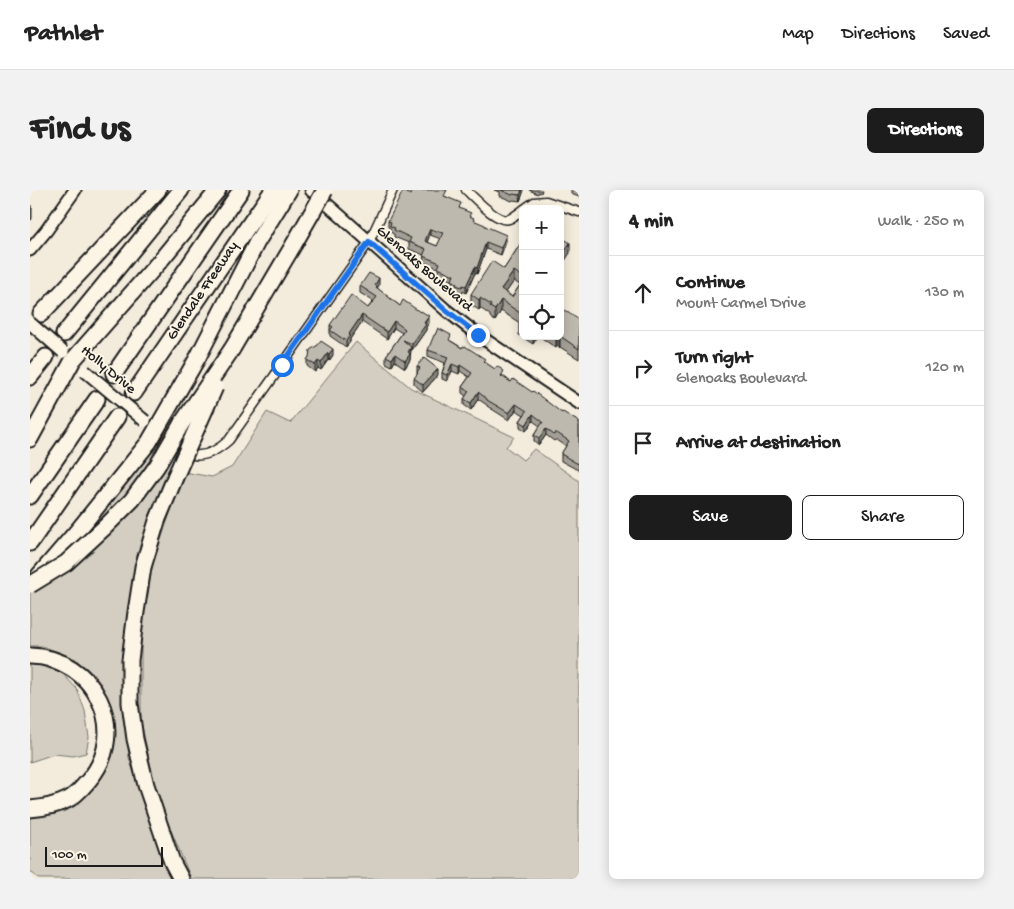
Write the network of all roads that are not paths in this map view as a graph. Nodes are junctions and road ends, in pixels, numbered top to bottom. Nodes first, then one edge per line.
1 (75, 190) edge
2 (158, 190) edge
3 (180, 190) edge
4 (218, 190) edge
5 (241, 190) edge
6 (289, 190) edge
7 (393, 190) edge
8 (466, 190) edge
9 (319, 194) edge
10 (273, 199) edge
11 (529, 205) edge
12 (558, 205) edge
13 (564, 207) edge
14 (519, 212) edge
15 (579, 212) edge
16 (369, 242) junction
17 (30, 250) edge
18 (36, 319) edge
19 (64, 334) dead end
20 (232, 349) junction
21 (68, 356) junction
22 (46, 357) dead end
23 (114, 374) dead end
24 (30, 377) edge
25 (134, 393) dead end
26 (97, 399) dead end
27 (579, 403) edge
28 (117, 417) dead end
29 (30, 439) edge
30 (168, 440) junction
31 (30, 496) edge
32 (30, 543) edge
33 (30, 586) edge
34 (30, 656) edge
35 (30, 809) edge
36 (181, 879) edge

1 - 17 street
2 - 18 highway
3 - 19 highway
4 - 21 highway
5 - 23 highway, Glendale Freeway
6 - 10 highway
7 - 16 street
8 - 14 street
9 - 16 street, Glenoaks Boulevard
9 - 20 highway, bridge
10 - 25 highway, Glendale Freeway
10 - 30 highway
11 - 12 street
13 - 15 street
16 - 27 street, Glenoaks Boulevard
16 - 30 street
18 - 21 street, Holly Drive, bridge
20 - 33 highway, bridge
20 - 36 highway, bridge
21 - 29 highway
21 - 30 street, Holly Drive, bridge
22 - 24 highway
26 - 31 highway
28 - 32 highway
30 - 33 highway
34 - 35 highway

